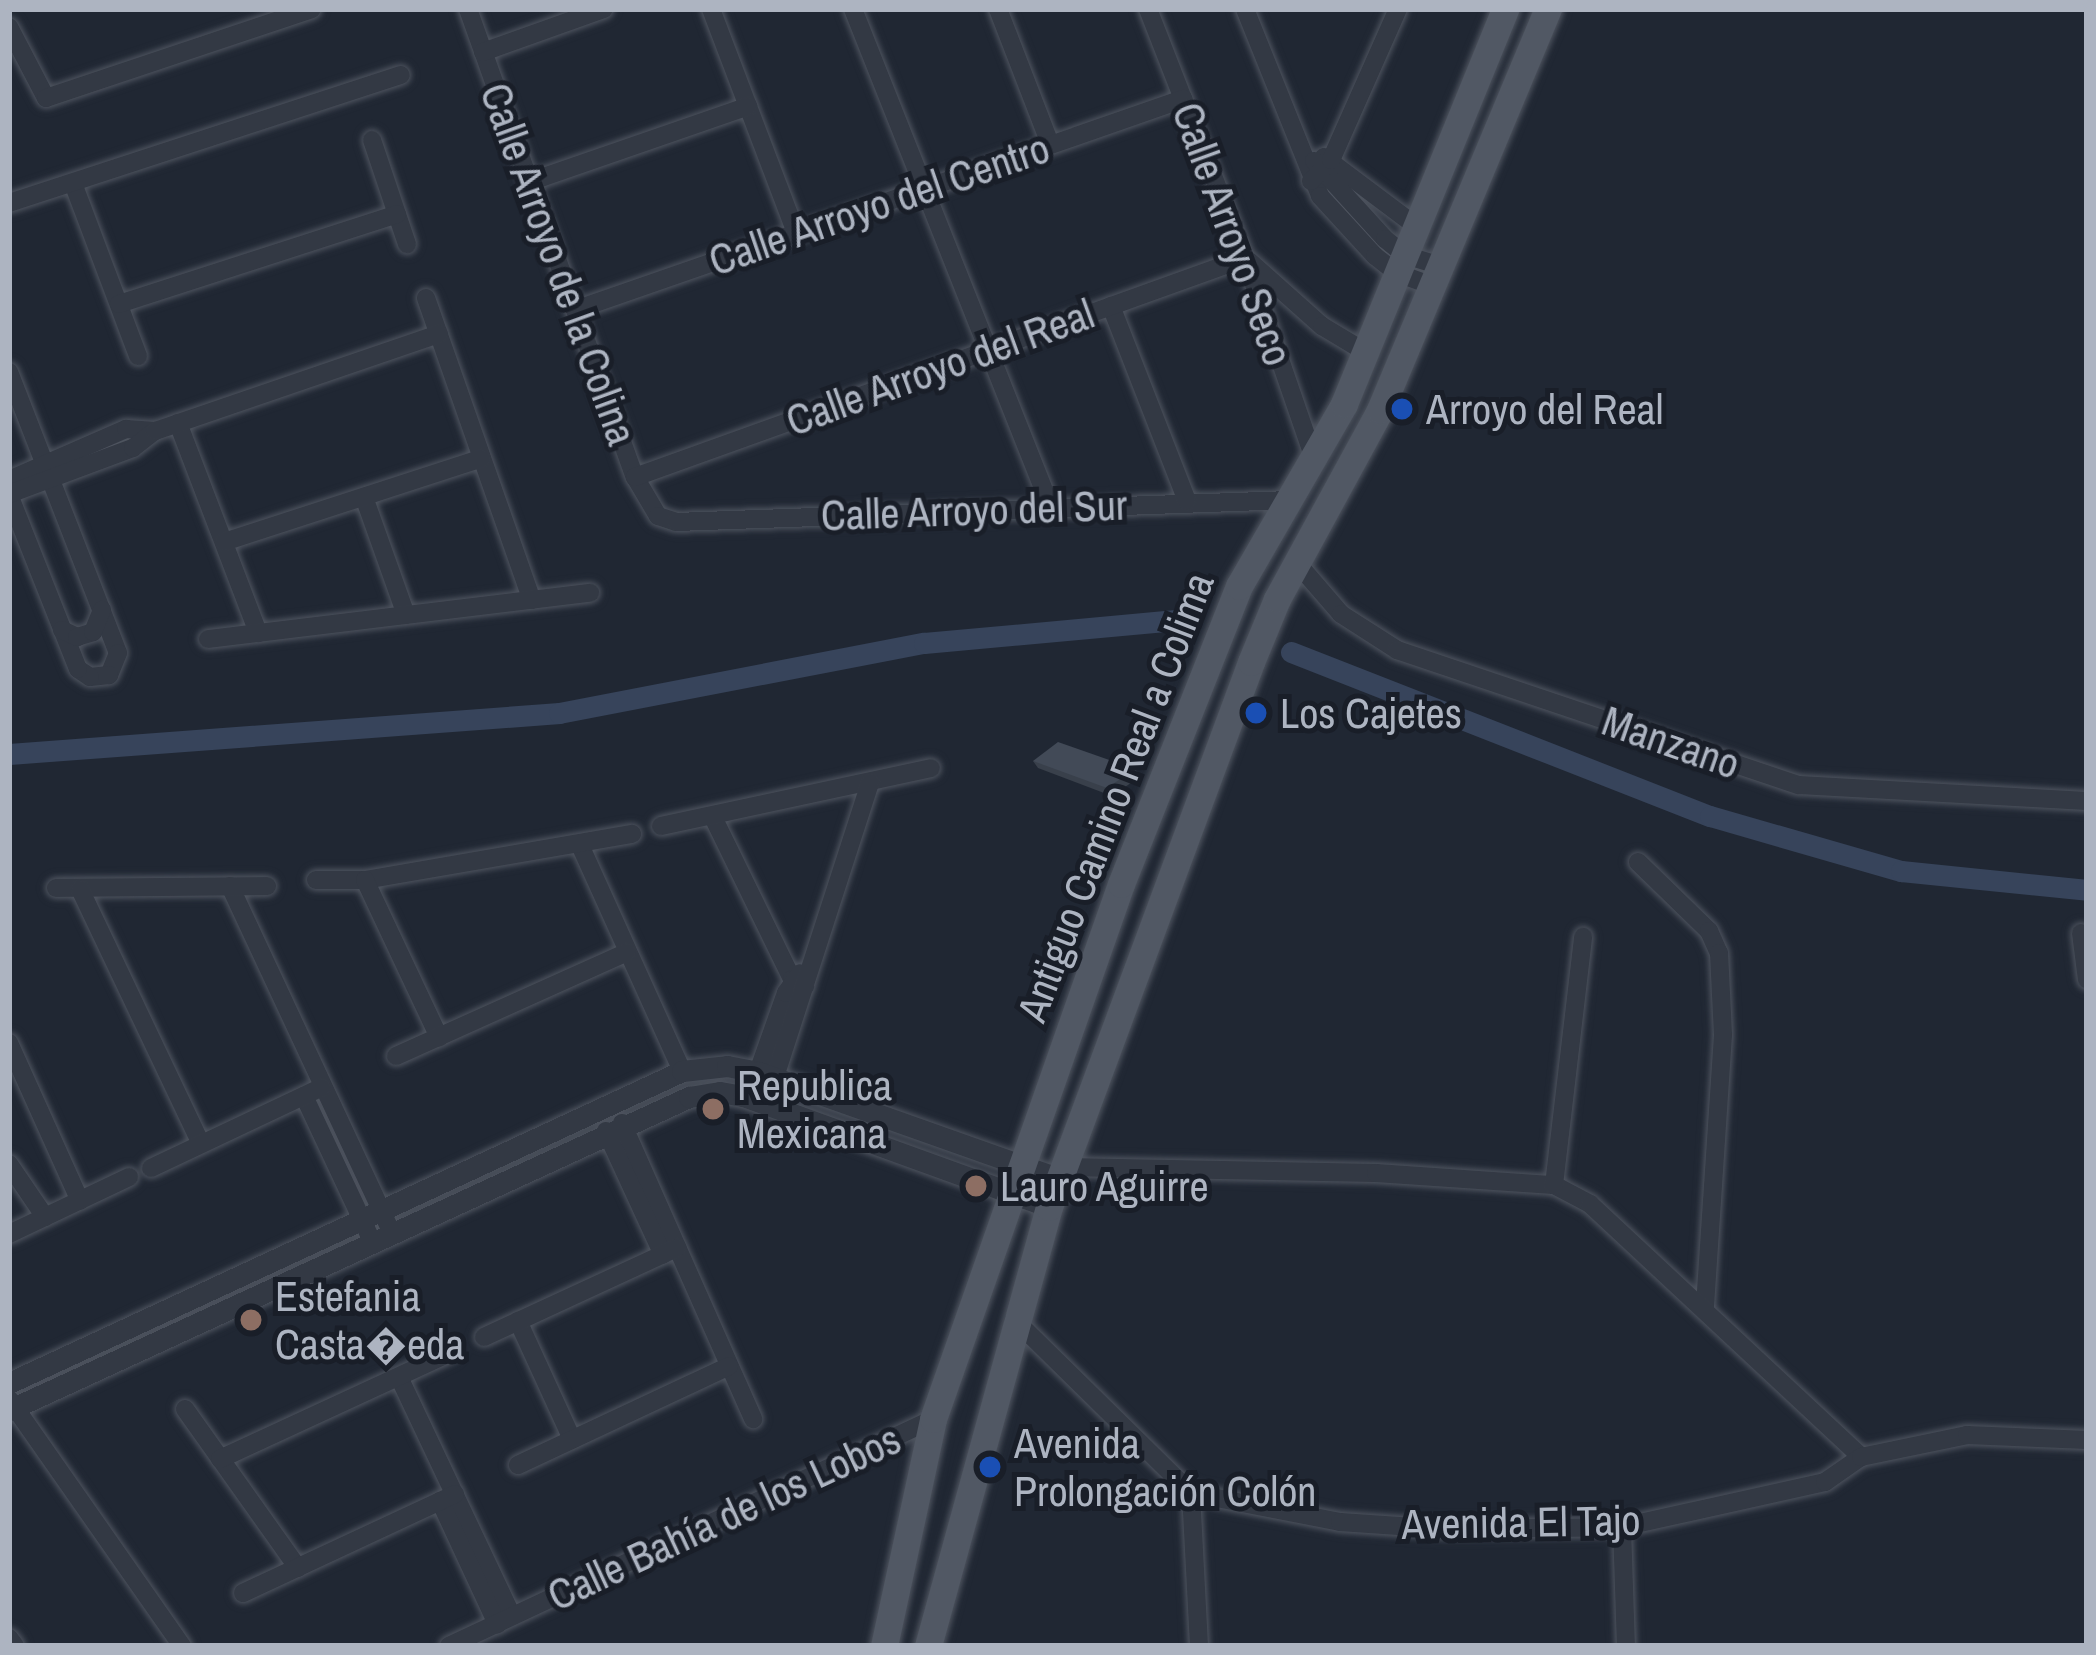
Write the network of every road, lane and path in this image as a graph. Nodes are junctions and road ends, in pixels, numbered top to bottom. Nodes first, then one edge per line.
1 (312, 9) edge
2 (468, 9) edge
3 (604, 9) edge
4 (711, 9) edge
5 (853, 9) edge
6 (998, 9) edge
7 (1148, 9) edge
8 (1398, 9) edge
9 (1505, 9) edge
10 (1548, 9) edge
11 (1250, 13) edge
12 (9, 26) edge
13 (483, 52) junction
14 (401, 75) dead end
15 (1183, 99) junction
16 (748, 106) junction
17 (372, 140) dead end
18 (1051, 144) junction
19 (1321, 170) junction
20 (530, 182) junction
21 (73, 183) junction
22 (924, 188) junction
23 (9, 202) edge
24 (397, 214) junction
25 (1416, 226) junction
26 (796, 233) junction
27 (407, 244) dead end
28 (1245, 258) junction
29 (1401, 264) junction
30 (1436, 276) junction
31 (426, 298) dead end
32 (119, 304) junction
33 (1111, 306) junction
34 (575, 310) junction
35 (439, 334) junction
36 (988, 350) junction
37 (1366, 352) junction
38 (138, 356) dead end
39 (9, 373) edge
40 (178, 423) junction
41 (482, 458) junction
42 (1315, 461) junction
43 (48, 472) junction
44 (635, 476) junction
45 (9, 480) edge
46 (9, 494) edge
47 (364, 497) junction
48 (1292, 500) junction
49 (1187, 501) junction
50 (1051, 508) junction
51 (658, 515) joint
52 (224, 542) junction
53 (1298, 562) junction
54 (590, 593) dead end
55 (532, 600) junction
56 (102, 610) junction
57 (406, 615) junction
58 (62, 630) junction
59 (257, 633) junction
60 (208, 639) dead end
61 (931, 768) dead end
62 (870, 782) junction
63 (2087, 800) edge
64 (713, 817) junction
65 (661, 826) dead end
66 (632, 834) dead end
67 (580, 845) junction
68 (1638, 862) dead end
69 (316, 880) dead end
70 (365, 880) junction
71 (230, 886) junction
72 (267, 886) dead end
73 (56, 888) dead end
74 (80, 889) junction
75 (2081, 933) dead end
76 (1583, 937) dead end
77 (627, 952) junction
78 (802, 978) junction
79 (2087, 980) edge
80 (439, 1037) junction
81 (9, 1043) edge
82 (396, 1056) dead end
83 (678, 1072) junction
84 (767, 1074) junction
85 (322, 1087) junction
86 (304, 1096) junction
87 (614, 1127) junction
88 (201, 1144) junction
89 (9, 1164) edge
90 (1023, 1165) junction
91 (151, 1168) dead end
92 (1062, 1173) junction
93 (130, 1177) dead end
94 (1554, 1185) junction
95 (1011, 1194) junction
96 (80, 1201) junction
97 (1048, 1207) junction
98 (45, 1217) junction
99 (372, 1217) junction
100 (9, 1234) edge
101 (382, 1238) junction
102 (670, 1251) junction
103 (1705, 1306) junction
104 (1014, 1319) junction
105 (518, 1321) junction
106 (484, 1337) dead end
107 (452, 1352) dead end
108 (729, 1366) junction
109 (399, 1377) junction
110 (9, 1383) edge
111 (11, 1406) edge
112 (185, 1409) dead end
113 (753, 1419) dead end
114 (933, 1419) junction
115 (572, 1439) junction
116 (2087, 1440) edge
117 (1861, 1457) junction
118 (220, 1460) junction
119 (518, 1465) dead end
120 (1191, 1492) junction
121 (447, 1498) junction
122 (1622, 1527) junction
123 (298, 1568) junction
124 (243, 1594) dead end
125 (504, 1620) junction
126 (9, 1638) edge
127 (15, 1646) edge
128 (182, 1646) edge
129 (449, 1646) edge
130 (884, 1646) edge
131 (928, 1646) edge
132 (1199, 1646) edge
133 (1626, 1646) edge

1 - 12 street
2 - 13 street, Calle Arroyo de la Colina
3 - 13 street
4 - 16 street
5 - 22 street
6 - 18 street
7 - 15 street, Calle Arroyo Seco
8 - 19 street
9 - 25 main road, Antiguo Camino Real a Colima
10 - 30 main road, Antiguo Camino Real a Colima
11 - 19 street
13 - 20 street, Calle Arroyo de la Colina
14 - 21 street
15 - 18 street, Calle Arroyo del Centro
15 - 28 street, Calle Arroyo Seco
16 - 20 street
16 - 26 street
17 - 24 street
18 - 22 street, Calle Arroyo del Centro
19 - 25 street
19 - 29 street
20 - 34 street, Calle Arroyo de la Colina
21 - 23 street
21 - 32 street
22 - 26 street, Calle Arroyo del Centro
22 - 36 street
24 - 27 street
24 - 32 street
25 - 29 main road, Antiguo Camino Real a Colima
26 - 34 street, Calle Arroyo del Centro
28 - 33 street, Calle Arroyo del Real
28 - 37 street
28 - 42 street, Calle Arroyo Seco
29 - 30 street
29 - 37 main road, Antiguo Camino Real a Colima
30 - 53 main road, Antiguo Camino Real a Colima
31 - 35 street
32 - 38 street
33 - 36 street, Calle Arroyo del Real
33 - 49 street
34 - 44 street, Calle Arroyo de la Colina
35 - 40 street
35 - 41 street
36 - 44 street, Calle Arroyo del Real
36 - 50 street
37 - 42 main road, Antiguo Camino Real a Colima
39 - 43 street
40 - 43 street
40 - 52 street
41 - 47 street
41 - 55 street
42 - 48 main road, Antiguo Camino Real a Colima
43 - 45 street
43 - 46 street
43 - 56 street
44 - 51 street, Calle Arroyo de la Colina
46 - 58 street
47 - 52 street
47 - 57 street
48 - 49 street, Calle Arroyo del Sur
48 - 90 main road, Antiguo Camino Real a Colima
49 - 50 street, Calle Arroyo del Sur
50 - 51 street, Calle Arroyo del Sur
52 - 59 street
53 - 63 street, Manzano
53 - 92 main road, Antiguo Camino Real a Colima
54 - 55 street
55 - 57 street
56 - 58 street
56 - 58 street
57 - 59 street
59 - 60 street
61 - 62 street
62 - 64 street
62 - 78 street
64 - 65 street
64 - 78 street
66 - 67 street
67 - 70 street
67 - 77 street
68 - 103 street
69 - 70 street
70 - 80 street
71 - 72 street
71 - 74 street
71 - 85 street
73 - 74 street
74 - 88 street
75 - 79 street
76 - 94 street
77 - 80 street
77 - 83 street
78 - 84 street
80 - 82 street
81 - 96 street
83 - 84 street
83 - 99 street
84 - 90 street
85 - 86 street
85 - 99 street
86 - 88 street
86 - 99 street
87 - 95 street
87 - 101 street
87 - 102 street
88 - 91 street
89 - 98 street
90 - 92 street
90 - 95 main road, Antiguo Camino Real a Colima
92 - 94 street
92 - 97 main road, Antiguo Camino Real a Colima
93 - 96 street
94 - 103 street
95 - 97 street
95 - 114 main road, Antiguo Camino Real a Colima
96 - 98 street
97 - 104 main road, Antiguo Camino Real a Colima
98 - 100 street
99 - 101 street
99 - 110 street
101 - 111 street
102 - 105 street
102 - 108 street
103 - 117 street
104 - 120 street
104 - 131 main road, Antiguo Camino Real a Colima
105 - 106 street
105 - 115 street
107 - 109 street
108 - 113 street
108 - 115 street
109 - 118 street
109 - 121 street
111 - 128 street
112 - 118 street
114 - 125 street, Calle Bahía de los Lobos
114 - 130 main road, Antiguo Camino Real a Colima
115 - 119 street
116 - 117 street, Avenida El Tajo
117 - 122 street, Avenida El Tajo
118 - 123 street
120 - 122 street, Avenida El Tajo
120 - 132 street
121 - 123 street
121 - 125 street
122 - 133 street
123 - 124 street
125 - 129 street, Calle Bahía de los Lobos
126 - 127 street

